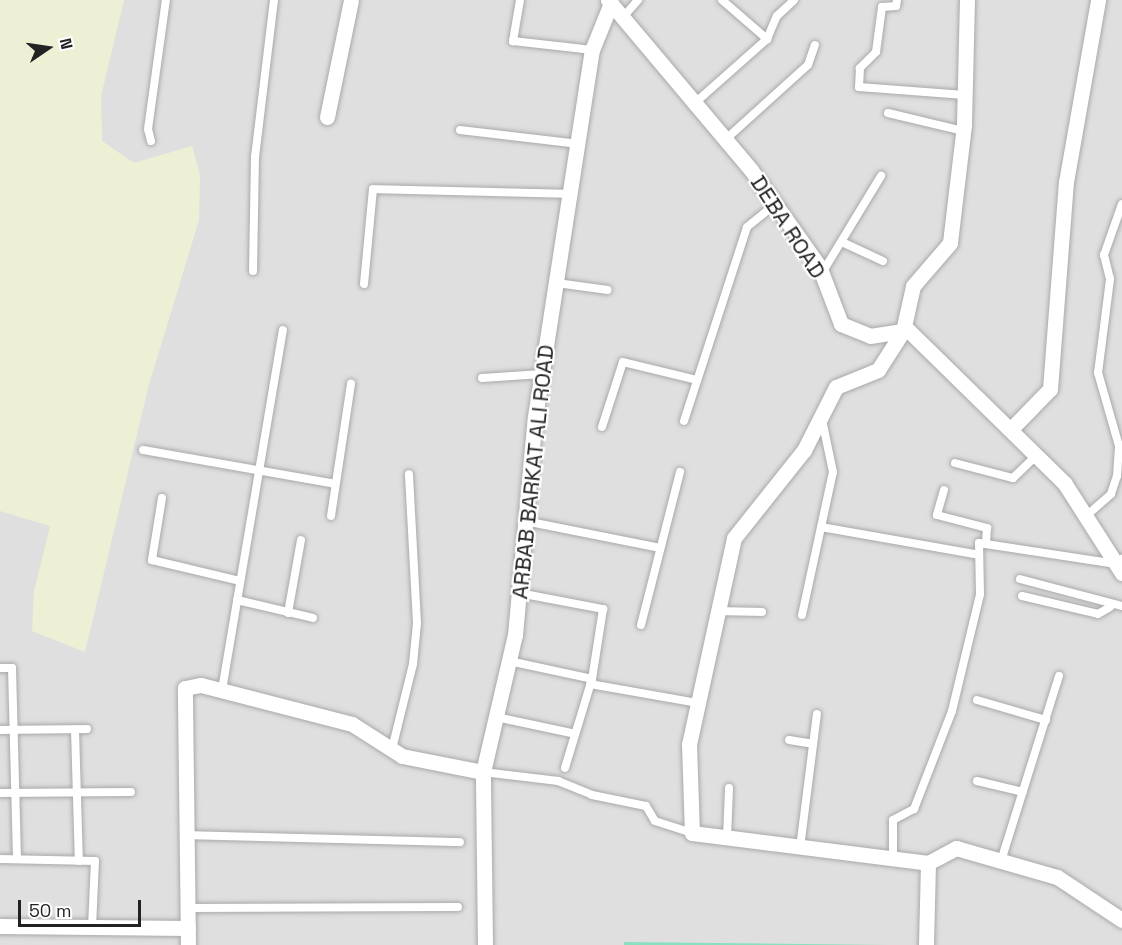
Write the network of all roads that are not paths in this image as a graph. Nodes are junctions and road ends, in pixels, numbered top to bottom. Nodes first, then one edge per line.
1 (166, 0) edge
2 (274, 0) edge
3 (351, 0) edge
4 (519, 0) edge
5 (638, 0) edge
6 (722, 0) edge
7 (794, 0) edge
8 (897, 0) edge
9 (967, 0) edge
10 (1098, 0) edge
11 (610, 1) edge
12 (625, 15) junction
13 (767, 39) junction
14 (815, 45) dead end
15 (592, 50) junction
16 (965, 95) junction
17 (696, 102) junction
18 (888, 113) dead end
19 (327, 117) dead end
20 (460, 130) dead end
21 (963, 131) junction
22 (726, 139) junction
23 (152, 141) dead end
24 (579, 144) junction
25 (881, 176) dead end
26 (571, 194) junction
27 (775, 204) junction
28 (1122, 204) edge
29 (844, 243) junction
30 (883, 261) dead end
31 (253, 271) dead end
32 (822, 273) junction
33 (557, 283) junction
34 (364, 284) dead end
35 (608, 290) dead end
36 (283, 330) dead end
37 (903, 331) junction
38 (542, 374) junction
39 (482, 378) dead end
40 (697, 380) junction
41 (351, 383) dead end
42 (821, 416) junction
43 (684, 421) dead end
44 (602, 427) dead end
45 (1012, 428) junction
46 (143, 450) dead end
47 (1037, 455) junction
48 (1120, 460) edge
49 (956, 463) dead end
50 (259, 470) junction
51 (680, 472) dead end
52 (410, 474) dead end
53 (335, 484) junction
54 (944, 490) dead end
55 (162, 498) dead end
56 (331, 516) dead end
57 (1086, 516) junction
58 (525, 521) junction
59 (821, 527) junction
60 (301, 540) dead end
61 (986, 544) junction
62 (660, 548) junction
63 (979, 555) junction
64 (1120, 565) edge
65 (1020, 579) dead end
66 (240, 582) junction
67 (519, 593) junction
68 (1022, 596) dead end
69 (237, 600) junction
70 (1122, 606) edge
71 (1110, 607) junction
72 (718, 611) junction
73 (762, 612) dead end
74 (288, 613) junction
75 (801, 615) dead end
76 (313, 618) dead end
77 (640, 625) dead end
78 (509, 661) junction
79 (0, 668) edge
80 (1059, 676) dead end
81 (591, 681) junction
82 (222, 690) junction
83 (977, 700) dead end
84 (698, 703) junction
85 (817, 714) dead end
86 (496, 717) junction
87 (1046, 720) junction
88 (87, 729) dead end
89 (0, 730) edge
90 (14, 730) junction
91 (75, 730) junction
92 (571, 733) junction
93 (789, 740) dead end
94 (813, 744) junction
95 (392, 749) junction
96 (565, 768) dead end
97 (483, 772) junction
98 (977, 781) dead end
99 (729, 788) dead end
100 (76, 792) junction
101 (131, 792) dead end
102 (1023, 792) junction
103 (0, 793) edge
104 (15, 793) junction
105 (692, 833) junction
106 (187, 835) junction
107 (727, 838) junction
108 (460, 842) dead end
109 (800, 848) junction
110 (0, 859) edge
111 (17, 859) junction
112 (79, 861) junction
113 (893, 861) junction
114 (1001, 861) junction
115 (927, 863) junction
116 (459, 907) dead end
117 (187, 908) junction
118 (1122, 919) edge
119 (0, 926) edge
120 (92, 927) junction
121 (188, 928) junction
122 (188, 945) edge
123 (485, 945) edge
124 (926, 945) edge

1 - 23 lane
2 - 31 lane
3 - 19 street
4 - 15 lane
5 - 12 lane
6 - 13 lane
7 - 13 lane
8 - 16 lane
9 - 16 street
10 - 45 street
11 - 12 street, DEBA ROAD
11 - 15 street, ARBAB BARKAT ALI ROAD
12 - 17 street, DEBA ROAD
13 - 17 lane
14 - 22 lane
15 - 24 street, ARBAB BARKAT ALI ROAD
16 - 21 street
17 - 22 street, DEBA ROAD
18 - 21 lane
20 - 24 lane
21 - 37 street
22 - 27 street, DEBA ROAD
24 - 26 street, ARBAB BARKAT ALI ROAD
25 - 29 lane
26 - 33 street, ARBAB BARKAT ALI ROAD
26 - 34 lane
27 - 32 street, DEBA ROAD
27 - 40 lane
28 - 48 lane
29 - 30 lane
29 - 32 lane
32 - 37 street, DEBA ROAD
33 - 35 lane
33 - 38 street, ARBAB BARKAT ALI ROAD
36 - 50 lane
37 - 42 street
37 - 45 street
38 - 39 lane
38 - 58 street, ARBAB BARKAT ALI ROAD
40 - 43 lane
40 - 44 lane
41 - 53 lane
42 - 59 lane
42 - 72 street
45 - 47 street
46 - 50 lane
47 - 49 lane
47 - 57 street
48 - 57 lane
50 - 53 lane
50 - 66 lane
51 - 62 lane
52 - 95 lane
53 - 56 lane
54 - 61 lane
55 - 66 lane
57 - 64 street
58 - 62 lane
58 - 67 street, ARBAB BARKAT ALI ROAD
59 - 63 lane
59 - 75 lane
60 - 74 lane
61 - 63 lane
61 - 64 lane
62 - 77 lane
63 - 113 lane
65 - 71 lane
66 - 69 lane
67 - 78 street, ARBAB BARKAT ALI ROAD
67 - 81 lane
68 - 71 lane
69 - 74 lane
69 - 82 lane
70 - 71 lane
72 - 73 lane
72 - 84 street
74 - 76 lane
78 - 81 lane
78 - 86 street, ARBAB BARKAT ALI ROAD
79 - 90 lane
80 - 87 lane
81 - 84 lane
81 - 92 lane
82 - 95 street
82 - 106 street
83 - 87 lane
84 - 105 street
85 - 94 lane
86 - 92 lane
86 - 97 street, ARBAB BARKAT ALI ROAD
87 - 102 lane
88 - 91 lane
89 - 90 lane
90 - 91 lane
90 - 104 lane
91 - 100 lane
92 - 96 lane
93 - 94 lane
94 - 109 lane
95 - 97 street
97 - 105 lane
97 - 123 street, ARBAB BARKAT ALI ROAD
98 - 102 lane
99 - 107 lane
100 - 101 lane
100 - 104 lane
100 - 112 lane
102 - 114 lane
103 - 104 lane
104 - 111 lane
105 - 107 street
106 - 108 lane
106 - 117 street
107 - 109 street
109 - 113 street
110 - 111 lane
111 - 112 lane
112 - 120 lane
113 - 115 street
114 - 115 street
114 - 118 street
115 - 124 street
116 - 117 lane
117 - 121 street
119 - 120 street
120 - 121 street
121 - 122 street

